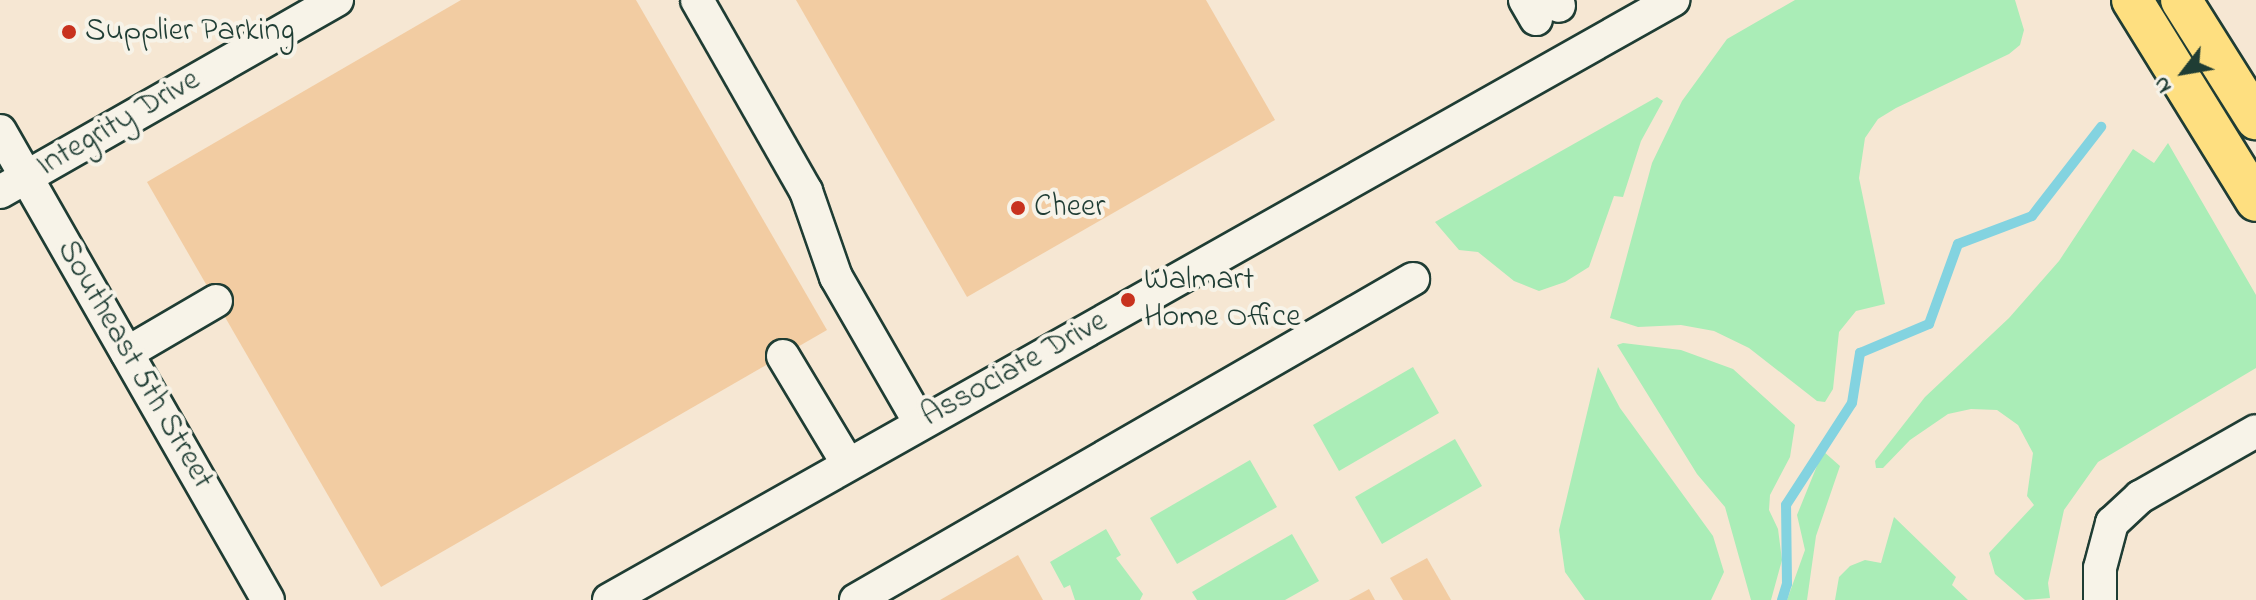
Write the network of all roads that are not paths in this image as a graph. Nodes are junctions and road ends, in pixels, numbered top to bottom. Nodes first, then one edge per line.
1 (337, 0) edge
2 (697, 0) edge
3 (1673, 0) edge
4 (2132, 0) edge
5 (2181, 0) edge
6 (2256, 119) edge
7 (0, 131) edge
8 (13, 185) edge
9 (2256, 201) edge
10 (1413, 279) dead end
11 (216, 301) dead end
12 (127, 353) junction
13 (783, 356) dead end
14 (920, 423) junction
15 (2256, 431) edge
16 (848, 464) junction
17 (268, 600) edge
18 (609, 600) edge
19 (856, 600) edge
20 (2100, 600) edge

1 - 8 street, Integrity Drive
2 - 14 street
3 - 14 street, Associate Drive
4 - 9 main road
5 - 6 main road
7 - 8 street, Southeast 5th Street
8 - 12 street, Southeast 5th Street
10 - 19 street
11 - 12 street
12 - 17 street, Southeast 5th Street
13 - 16 street
14 - 16 street, Associate Drive
15 - 20 street
16 - 18 street, Associate Drive

